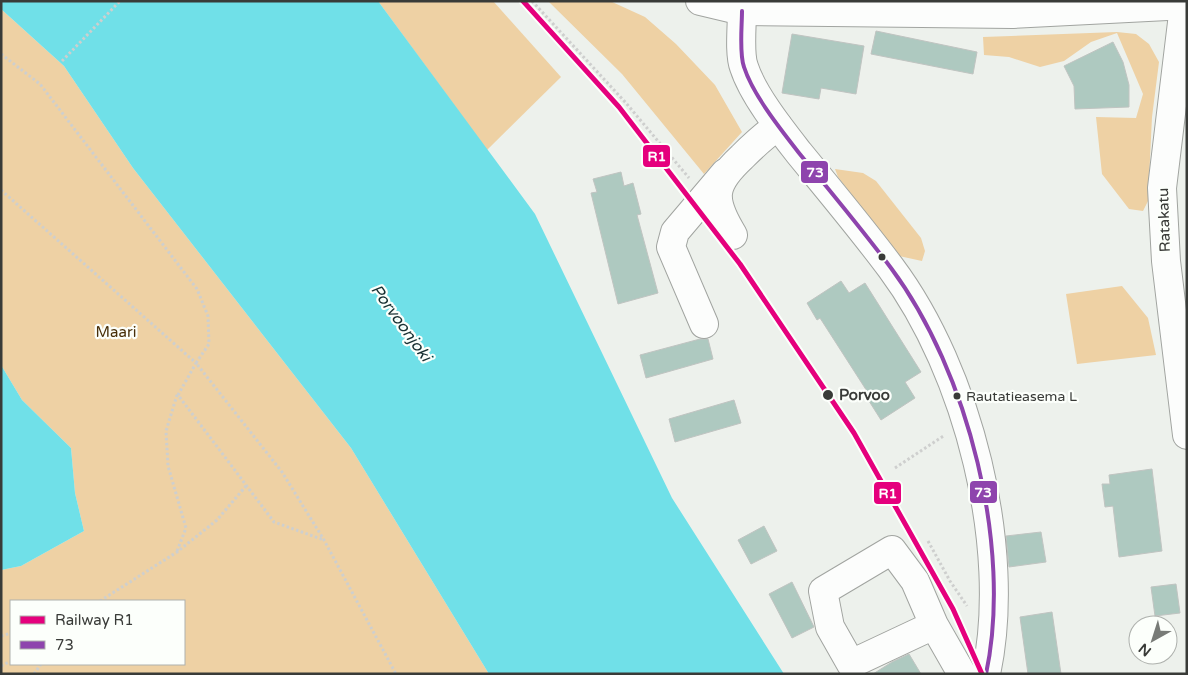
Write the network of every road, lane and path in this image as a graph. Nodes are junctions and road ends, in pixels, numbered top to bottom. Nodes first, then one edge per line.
1 (120, 1) edge
2 (532, 1) edge
3 (700, 1) edge
4 (1185, 6) edge
5 (742, 11) junction
6 (1, 54) edge
7 (62, 61) dead end
8 (778, 126) junction
9 (725, 173) junction
10 (1, 190) edge
11 (706, 197) junction
12 (733, 234) dead end
13 (704, 324) dead end
14 (196, 363) junction
15 (178, 395) junction
16 (950, 431) dead end
17 (1187, 435) edge
18 (895, 468) dead end
19 (246, 486) junction
20 (324, 540) junction
21 (928, 541) dead end
22 (177, 552) junction
23 (101, 600) edge
24 (971, 612) dead end
25 (934, 625) dead end
26 (396, 674) edge
27 (962, 674) edge
28 (986, 674) edge

1 - 7 path
2 - 11 path
3 - 5 street
4 - 5 street
4 - 17 street, Ratakatu
5 - 8 street
6 - 14 path
8 - 9 street
8 - 28 street
9 - 11 street
9 - 12 street
10 - 14 path
11 - 13 street
14 - 15 path
14 - 20 path
15 - 19 path
15 - 22 path
16 - 18 path
19 - 20 path
19 - 22 path
20 - 26 path
21 - 24 path
22 - 23 path
25 - 27 street

